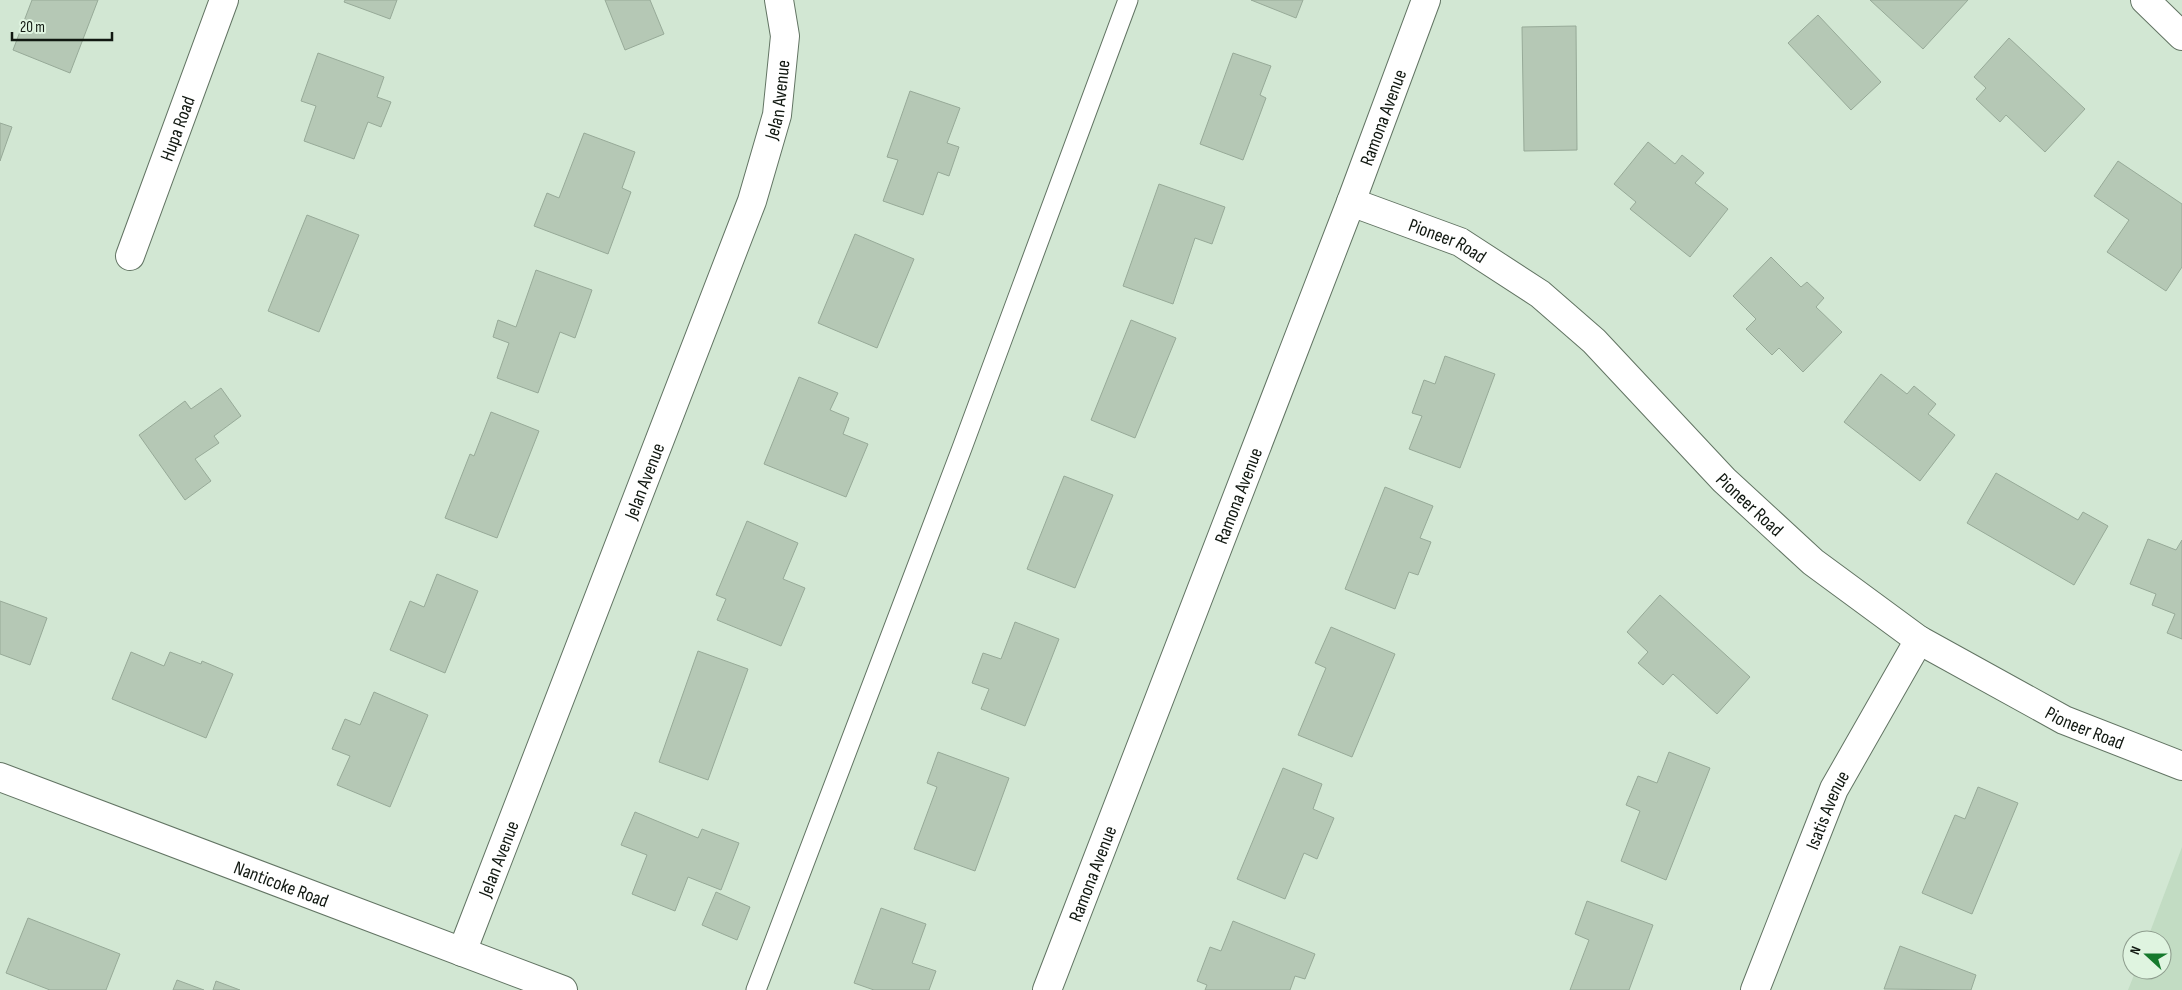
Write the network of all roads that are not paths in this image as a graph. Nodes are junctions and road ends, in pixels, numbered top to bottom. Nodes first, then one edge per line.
1 (224, 0) edge
2 (779, 0) edge
3 (1128, 0) edge
4 (1426, 0) edge
5 (2145, 0) edge
6 (2182, 36) edge
7 (1350, 202) junction
8 (130, 256) dead end
9 (1920, 640) junction
10 (2182, 766) edge
11 (0, 777) edge
12 (462, 952) junction
13 (563, 990) edge
14 (756, 990) edge
15 (1047, 990) edge
16 (1756, 990) edge

1 - 8 street, Hupa Road
2 - 12 street, Jelan Avenue
3 - 14 lane
4 - 7 street, Ramona Avenue
5 - 6 street
7 - 9 street, Pioneer Road
7 - 15 street, Ramona Avenue
9 - 10 street, Pioneer Road
9 - 16 street, Isatis Avenue
11 - 12 street, Nanticoke Road
12 - 13 street, Nanticoke Road

